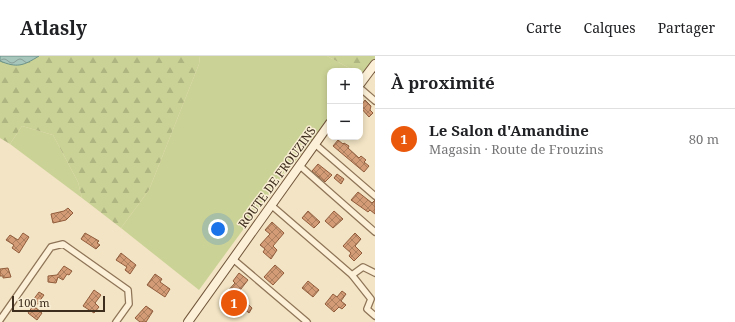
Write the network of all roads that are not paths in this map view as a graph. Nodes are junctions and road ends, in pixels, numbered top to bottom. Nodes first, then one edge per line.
1 (375, 64) edge
2 (363, 80) edge
3 (363, 91) edge
4 (375, 101) edge
5 (327, 127) edge
6 (315, 144) junction
7 (299, 165) junction
8 (375, 196) edge
9 (271, 205) junction
10 (375, 232) edge
11 (233, 259) junction
12 (375, 273) edge
13 (352, 274) junction
14 (375, 316) edge
15 (0, 320) edge
16 (116, 322) edge
17 (188, 322) edge
18 (307, 322) edge

1 - 2 main road
3 - 4 street
5 - 6 main road, ROUTE DE FROUZINS
6 - 7 main road, ROUTE DE FROUZINS
6 - 8 street
7 - 9 main road, ROUTE DE FROUZINS
7 - 10 street
9 - 11 main road, ROUTE DE FROUZINS
9 - 13 street
11 - 17 main road, ROUTE DE FROUZINS
11 - 18 street
12 - 13 street
13 - 14 street
15 - 16 street

